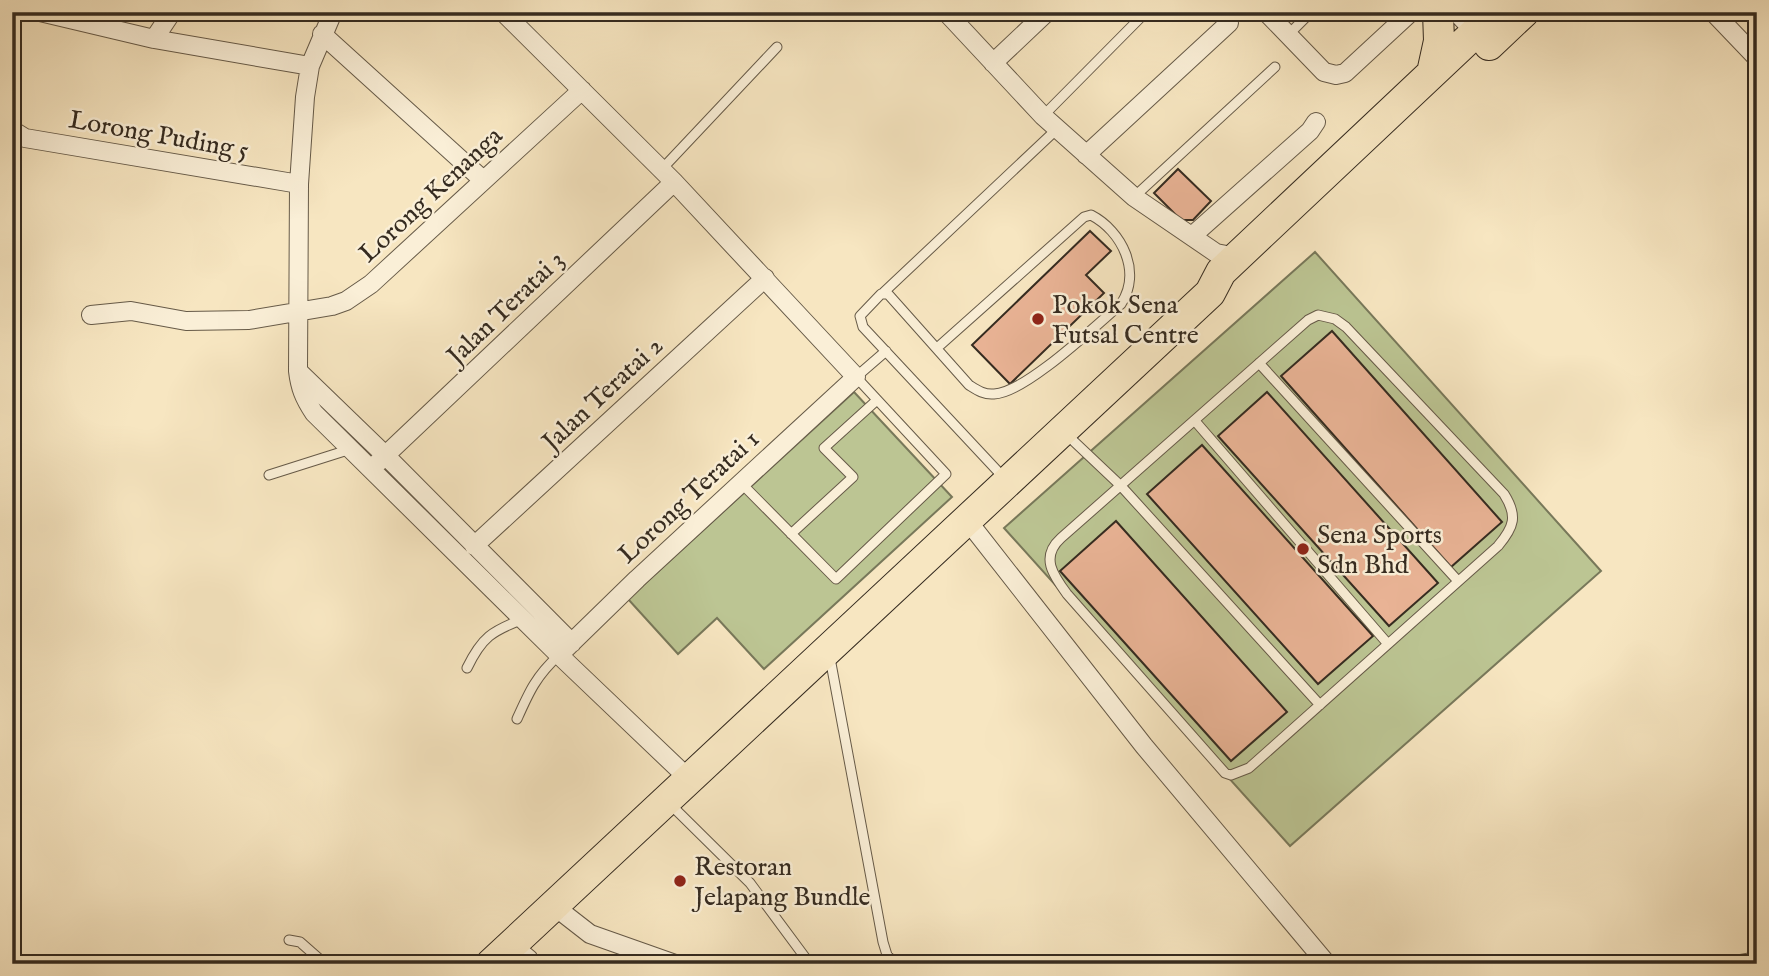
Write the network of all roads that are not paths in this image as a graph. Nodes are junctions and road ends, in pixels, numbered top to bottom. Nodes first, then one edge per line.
1 (40, 12) edge
2 (172, 12) edge
3 (333, 12) edge
4 (503, 12) edge
5 (946, 12) edge
6 (1046, 12) edge
7 (1146, 12) edge
8 (1266, 12) edge
9 (1311, 12) edge
10 (1410, 12) edge
11 (1439, 12) edge
12 (1524, 12) edge
13 (1713, 12) edge
14 (1229, 23) dead end
15 (322, 34) junction
16 (1288, 35) junction
17 (1475, 35) edge
18 (154, 39) junction
19 (777, 47) dead end
20 (1757, 58) edge
21 (993, 63) junction
22 (310, 66) junction
23 (1275, 67) dead end
24 (1432, 72) junction
25 (582, 90) junction
26 (1043, 116) junction
27 (1316, 122) dead end
28 (1057, 129) junction
29 (12, 130) edge
30 (1086, 155) junction
31 (668, 175) junction
32 (483, 180) junction
33 (299, 184) junction
34 (1135, 197) junction
35 (1192, 236) junction
36 (1221, 269) junction
37 (765, 278) junction
38 (883, 293) junction
39 (299, 313) junction
40 (91, 315) dead end
41 (937, 348) junction
42 (886, 351) junction
43 (1259, 363) junction
44 (299, 371) junction
45 (856, 377) junction
46 (877, 400) junction
47 (1195, 421) junction
48 (1062, 431) junction
49 (351, 449) junction
50 (386, 456) junction
51 (372, 469) junction
52 (268, 475) dead end
53 (1007, 481) junction
54 (741, 483) junction
55 (1121, 486) junction
56 (967, 520) junction
57 (791, 534) junction
58 (474, 546) junction
59 (1458, 581) junction
60 (523, 619) junction
61 (1388, 644) junction
62 (565, 649) junction
63 (828, 649) junction
64 (467, 668) dead end
65 (1320, 705) junction
66 (517, 719) dead end
67 (689, 779) junction
68 (666, 800) junction
69 (554, 905) junction
70 (289, 940) dead end
71 (515, 941) junction
72 (1757, 961) edge
73 (324, 964) edge
74 (491, 964) edge
75 (536, 964) edge
76 (675, 964) edge
77 (810, 964) edge
78 (895, 964) edge
79 (959, 964) edge
80 (991, 964) edge
81 (1327, 964) edge
82 (1740, 964) edge

1 - 18 street
2 - 18 street
3 - 15 street
4 - 25 street
5 - 21 street
6 - 21 street
7 - 26 lane
8 - 16 street
9 - 16 lane
10 - 16 street
11 - 17 street
11 - 24 highway
12 - 17 highway
13 - 20 street
14 - 30 street
15 - 22 street
15 - 32 street
17 - 24 highway
17 - 36 highway
18 - 22 street
19 - 31 lane
21 - 26 street
22 - 33 street
23 - 34 lane
24 - 36 highway
25 - 31 street
25 - 32 street, Lorong Kenanga
26 - 28 street
27 - 35 street
28 - 30 street
28 - 38 lane
29 - 33 street, Lorong Puding 5
30 - 34 street
31 - 37 street
31 - 50 street, Jalan Teratai 3
32 - 39 street, Lorong Kenanga
33 - 39 street
34 - 35 street
35 - 36 street
36 - 48 highway
37 - 45 street
37 - 58 street, Jalan Teratai 2
38 - 41 lane
38 - 42 lane
39 - 40 street, Lorong Kenanga
39 - 44 street
41 - 41 lane
42 - 45 lane
42 - 53 lane
43 - 47 lane
43 - 59 lane
43 - 59 lane
44 - 49 street
44 - 50 street
45 - 46 lane
45 - 54 street, Lorong Teratai 1
46 - 57 lane
46 - 57 lane
47 - 55 lane
47 - 61 lane
48 - 53 highway
48 - 55 lane
49 - 51 street
49 - 52 lane
50 - 51 street, Jalan Teratai 3
50 - 58 street
51 - 60 street
53 - 56 highway
54 - 57 lane
54 - 62 street, Lorong Teratai 1
55 - 65 lane
55 - 65 lane
56 - 63 highway
56 - 81 street
58 - 62 street
59 - 61 lane
60 - 62 street
60 - 64 lane
61 - 65 lane
62 - 66 lane
62 - 67 street
63 - 67 highway
63 - 78 lane
67 - 68 highway
68 - 69 highway
68 - 77 lane
69 - 71 highway
69 - 76 street
70 - 73 lane
71 - 74 highway
71 - 75 lane
72 - 82 street
79 - 80 lane

